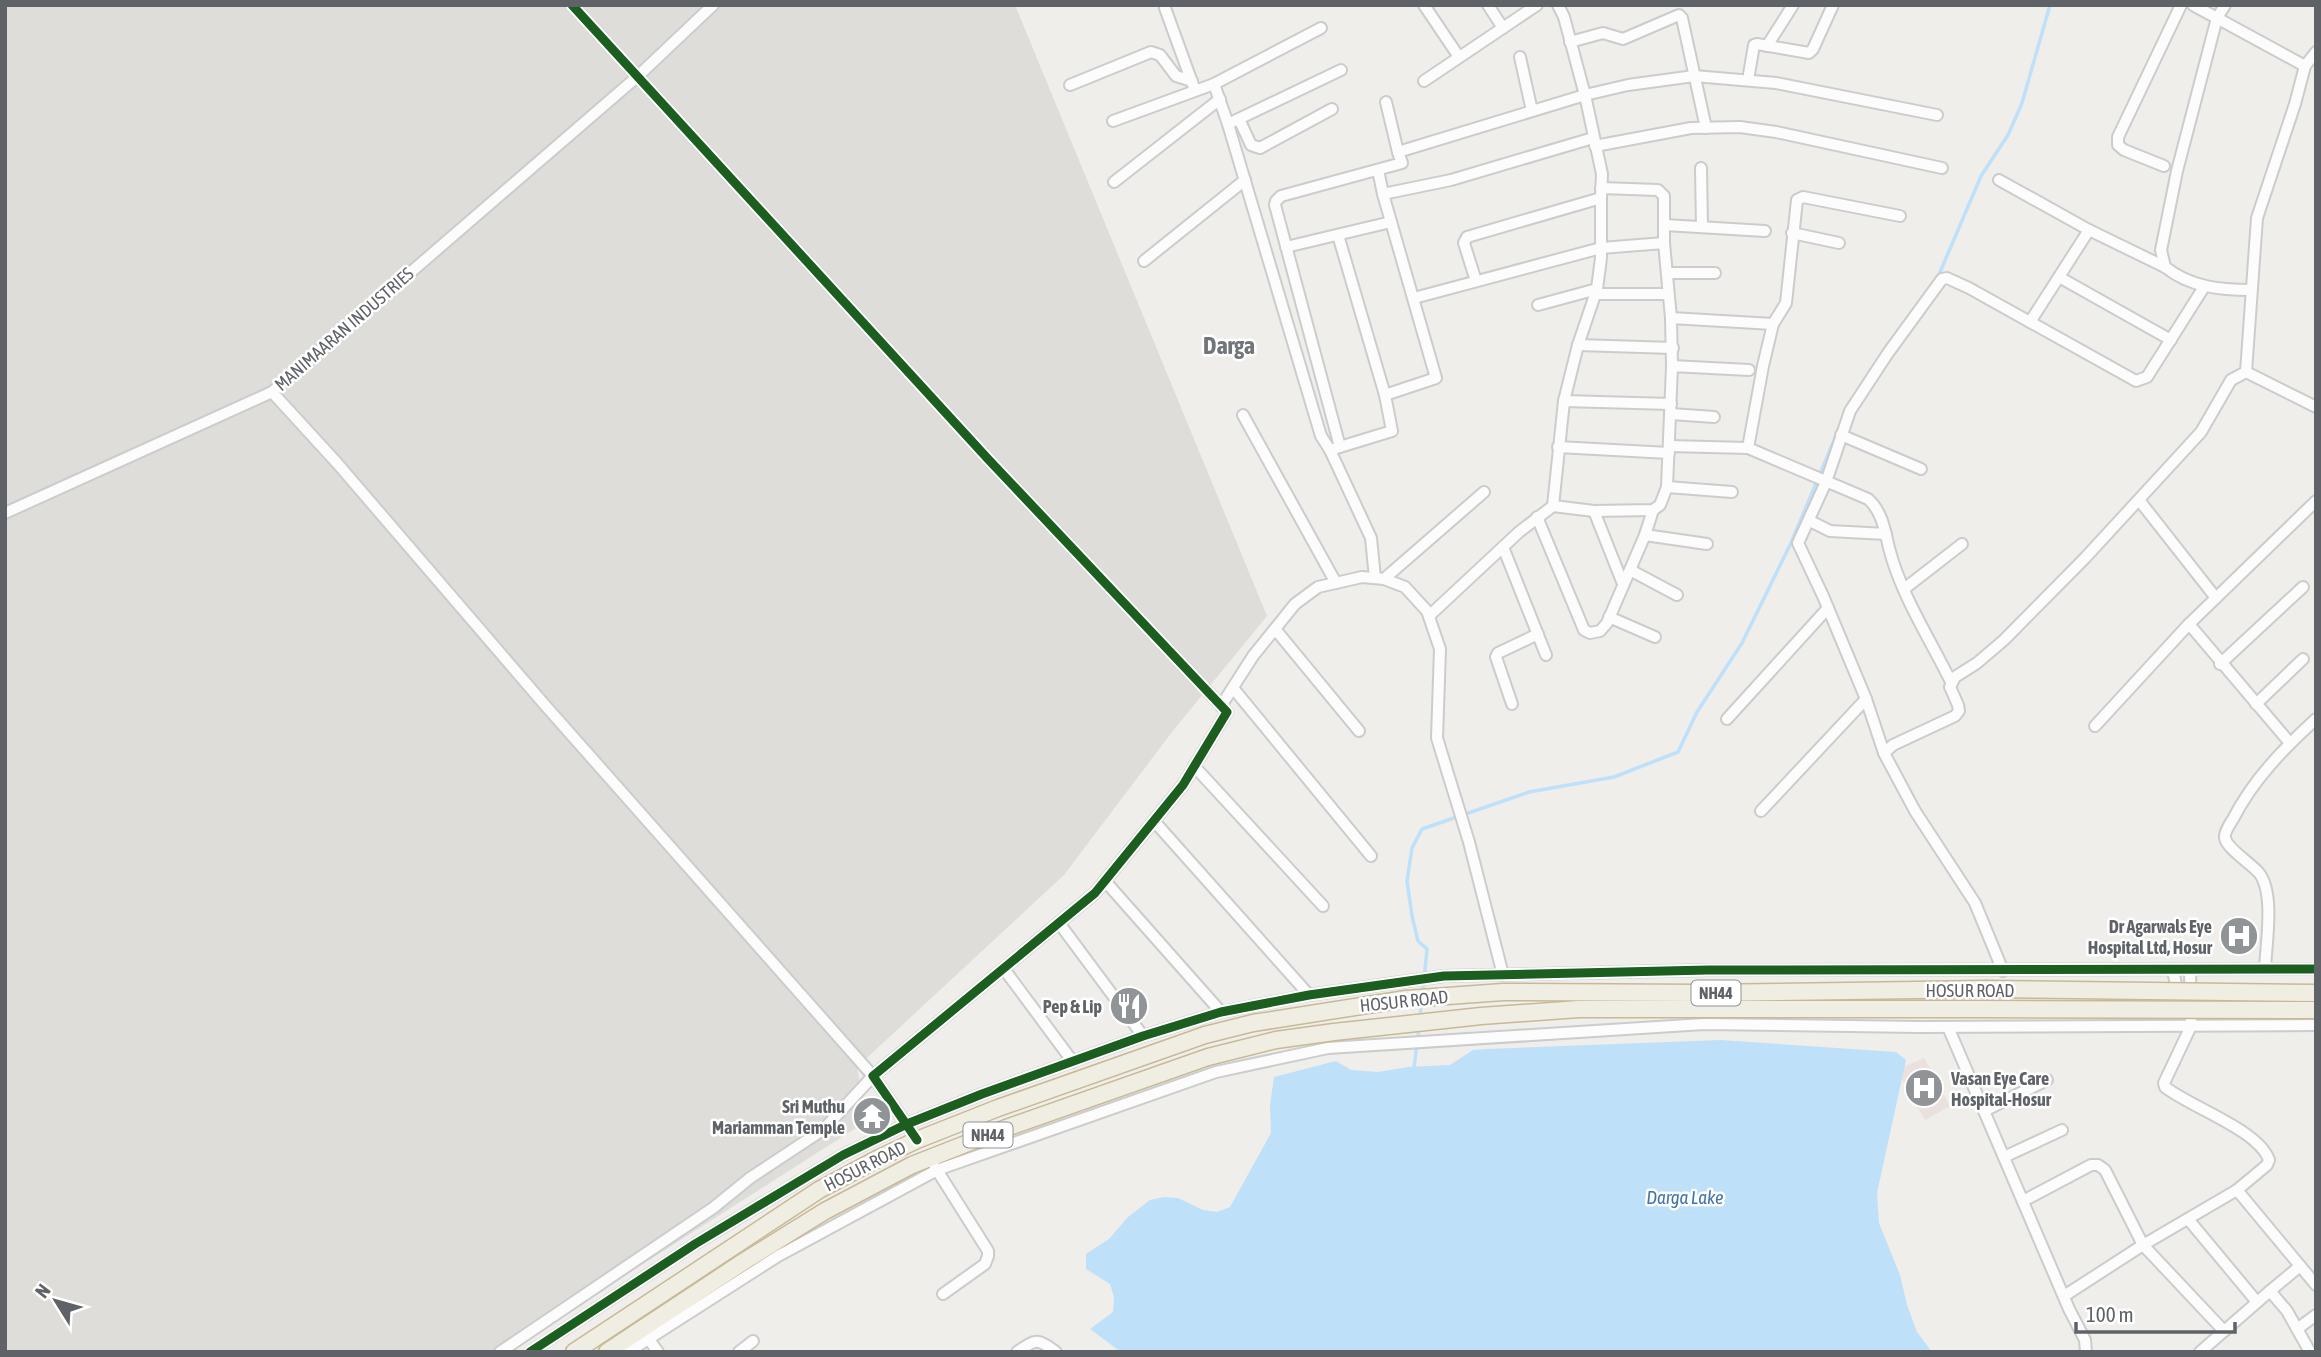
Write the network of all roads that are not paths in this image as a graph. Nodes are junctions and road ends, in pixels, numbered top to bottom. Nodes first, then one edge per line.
1 (572, 5) edge
2 (713, 5) edge
3 (1424, 5) edge
4 (1488, 5) edge
5 (1537, 5) edge
6 (1558, 5) edge
7 (1793, 5) edge
8 (1832, 5) edge
9 (2181, 5) edge
10 (2193, 5) edge
11 (2225, 5) edge
12 (1165, 8) dead end
13 (2206, 8) edge
14 (2217, 18) junction
15 (1321, 28) dead end
16 (1503, 28) junction
17 (1570, 41) junction
18 (1767, 46) junction
19 (2316, 52) edge
20 (1459, 57) junction
21 (1520, 57) dead end
22 (2305, 66) junction
23 (1341, 70) dead end
24 (638, 76) junction
25 (1694, 76) junction
26 (1748, 80) junction
27 (1424, 81) dead end
28 (1214, 84) junction
29 (1070, 85) dead end
30 (1194, 86) junction
31 (1585, 95) junction
32 (1220, 99) junction
33 (1386, 102) dead end
34 (1332, 109) dead end
35 (1532, 111) junction
36 (1937, 115) dead end
37 (1113, 121) dead end
38 (1234, 121) junction
39 (1706, 128) junction
40 (1594, 142) junction
41 (1398, 152) junction
42 (2164, 166) dead end
43 (1701, 168) dead end
44 (1942, 169) dead end
45 (1378, 170) junction
46 (1245, 180) junction
47 (1998, 180) dead end
48 (1114, 182) dead end
49 (1601, 193) junction
50 (1383, 194) junction
51 (1900, 216) dead end
52 (1391, 222) junction
53 (1665, 225) junction
54 (1702, 228) junction
55 (2089, 230) junction
56 (1765, 231) dead end
57 (1792, 233) junction
58 (1338, 235) junction
59 (1664, 243) junction
60 (1839, 243) dead end
61 (1286, 247) junction
62 (1601, 248) junction
63 (1144, 261) dead end
64 (2165, 267) junction
65 (1667, 273) junction
66 (1715, 274) dead end
67 (2059, 277) junction
68 (1476, 281) junction
69 (2204, 287) junction
70 (2251, 290) junction
71 (1595, 292) junction
72 (1668, 294) junction
73 (1414, 298) junction
74 (1538, 305) dead end
75 (1671, 318) junction
76 (2030, 322) junction
77 (1773, 324) junction
78 (2171, 340) junction
79 (1578, 345) junction
80 (1673, 348) junction
81 (1672, 366) junction
82 (1749, 370) dead end
83 (2246, 372) junction
84 (272, 392) junction
85 (1385, 395) junction
86 (1564, 401) junction
87 (2316, 407) edge
88 (1671, 409) junction
89 (1243, 415) dead end
90 (1714, 417) dead end
91 (1841, 435) junction
92 (1558, 447) junction
93 (1335, 448) junction
94 (1748, 448) junction
95 (1669, 450) junction
96 (1921, 469) dead end
97 (1824, 482) junction
98 (1667, 487) junction
99 (1484, 492) dead end
100 (1732, 492) dead end
101 (2139, 500) junction
102 (2316, 501) edge
103 (1553, 506) junction
104 (1653, 510) junction
105 (1594, 511) junction
106 (5, 513) edge
107 (1537, 517) junction
108 (1810, 522) junction
109 (1886, 534) junction
110 (1645, 535) junction
111 (1707, 544) dead end
112 (1962, 544) dead end
113 (1503, 547) junction
114 (1629, 570) junction
115 (1380, 578) junction
116 (1336, 583) junction
117 (1623, 584) junction
118 (2303, 587) dead end
119 (1905, 589) junction
120 (1677, 595) dead end
121 (2216, 598) junction
122 (1828, 608) junction
123 (1429, 616) junction
124 (1609, 617) junction
125 (2189, 624) junction
126 (1275, 629) junction
127 (1538, 634) junction
128 (1655, 637) dead end
129 (1546, 655) dead end
130 (2303, 659) dead end
131 (2220, 664) junction
132 (1951, 682) junction
133 (1233, 688) junction
134 (1866, 699) junction
135 (1512, 704) dead end
136 (2256, 704) junction
137 (1221, 706) junction
138 (1727, 719) dead end
139 (2316, 719) edge
140 (2095, 726) dead end
141 (1359, 731) dead end
142 (2290, 743) junction
143 (1884, 753) junction
144 (1194, 766) junction
145 (1761, 811) dead end
146 (1154, 821) junction
147 (1371, 856) dead end
148 (1105, 881) junction
149 (1323, 906) dead end
150 (1059, 923) junction
151 (1004, 969) junction
152 (2172, 969) junction
153 (2265, 969) junction
154 (2316, 969) edge
155 (2190, 970) junction
156 (2218, 970) junction
157 (2003, 971) junction
158 (1503, 975) junction
159 (2316, 993) edge
160 (1309, 995) junction
161 (2316, 1010) edge
162 (1221, 1012) junction
163 (2316, 1025) edge
164 (2159, 1026) junction
165 (2191, 1026) junction
166 (2218, 1026) junction
167 (1948, 1027) junction
168 (1143, 1036) junction
169 (1073, 1062) junction
170 (873, 1076) junction
171 (2048, 1080) dead end
172 (1984, 1111) junction
173 (907, 1124) junction
174 (2062, 1130) dead end
175 (917, 1140) junction
176 (2004, 1157) junction
177 (933, 1164) junction
178 (2237, 1190) junction
179 (2023, 1201) junction
180 (713, 1208) junction
181 (2188, 1219) junction
182 (725, 1226) junction
183 (2143, 1245) junction
184 (2301, 1266) junction
185 (2316, 1285) edge
186 (2270, 1291) junction
187 (943, 1294) dead end
188 (2064, 1296) junction
189 (2257, 1302) junction
190 (2316, 1315) edge
191 (2297, 1329) junction
192 (2224, 1331) junction
193 (648, 1338) junction
194 (753, 1341) dead end
195 (500, 1352) edge
196 (530, 1352) edge
197 (574, 1352) edge
198 (607, 1352) edge
199 (628, 1352) edge
200 (658, 1352) edge
201 (739, 1352) edge
202 (1017, 1352) edge
203 (1056, 1352) edge
204 (2086, 1352) edge
205 (2200, 1352) edge
206 (2310, 1352) edge

1 - 24 street
2 - 24 street, MANIMAARAN INDUSTRIES
3 - 20 street
4 - 16 street
5 - 16 street
6 - 17 street
7 - 18 street
8 - 18 street
9 - 42 street
10 - 13 street
11 - 14 street
12 - 30 street
13 - 14 street
14 - 22 street
14 - 64 street
15 - 28 street
16 - 20 street
17 - 25 street
17 - 31 street
18 - 26 street
19 - 22 street
20 - 27 street
21 - 35 street
22 - 70 street
23 - 38 street
24 - 84 street, MANIMAARAN INDUSTRIES
24 - 137 street
25 - 26 street
25 - 31 street
25 - 39 street
26 - 36 street
28 - 30 street
28 - 32 street
29 - 30 street
30 - 37 street
31 - 35 street
31 - 40 street
32 - 38 street
32 - 48 street
33 - 41 street
34 - 38 street
35 - 41 street
38 - 46 street
39 - 40 street
39 - 44 street
40 - 49 street
40 - 50 street
41 - 45 street
43 - 54 street
45 - 50 street
45 - 61 street
46 - 63 street
46 - 93 street
47 - 55 street
49 - 53 street
49 - 62 street
49 - 68 street
50 - 52 street
51 - 57 street
52 - 58 street
52 - 73 street
53 - 54 street
53 - 59 street
54 - 56 street
55 - 64 street
55 - 67 street
57 - 60 street
57 - 77 street
58 - 61 street
58 - 85 street
59 - 62 street
59 - 65 street
61 - 93 street
62 - 68 street
62 - 71 street
64 - 69 street
65 - 66 street
65 - 72 street
67 - 76 street
67 - 78 street
68 - 73 street
69 - 70 street
69 - 78 street
70 - 83 street
71 - 72 street
71 - 74 street
71 - 79 street
72 - 75 street
73 - 85 street
75 - 77 street
75 - 80 street
76 - 78 street
76 - 91 street
77 - 94 street
79 - 80 street
79 - 86 street
80 - 81 street
81 - 82 street
81 - 88 street
83 - 87 street
83 - 101 street
84 - 106 street, MANIMAARAN INDUSTRIES
84 - 170 street
85 - 93 street
86 - 88 street
86 - 92 street
88 - 90 street
88 - 95 street
89 - 116 street
91 - 96 street
91 - 97 street
92 - 95 street
92 - 103 street
93 - 115 street
94 - 95 street
94 - 97 street
95 - 98 street
97 - 108 street
97 - 109 street
98 - 100 street
98 - 104 street
99 - 115 street
101 - 121 street
101 - 132 street
102 - 121 street
103 - 105 street
103 - 107 street
104 - 105 street
104 - 110 street
105 - 117 street
107 - 113 street
107 - 124 street
108 - 109 street
108 - 122 street
109 - 119 street
110 - 111 street
110 - 114 street
112 - 119 street
113 - 123 street
113 - 127 street
114 - 117 street
114 - 120 street
115 - 116 street
115 - 123 street
116 - 126 street
117 - 124 street
118 - 131 street
119 - 132 street
121 - 125 street
122 - 134 street
122 - 138 street
123 - 158 street
124 - 128 street
125 - 131 street
125 - 140 street
126 - 133 street
126 - 141 street
127 - 129 street
127 - 135 street
130 - 136 street
131 - 136 street
132 - 143 street
133 - 137 street
133 - 147 street
134 - 143 street
134 - 145 street
136 - 142 street
137 - 144 street
139 - 142 street
142 - 153 street
143 - 157 street
144 - 146 street
144 - 149 street
146 - 148 street
146 - 160 street
148 - 150 street
148 - 162 street
150 - 151 street
150 - 168 street
151 - 169 street
151 - 170 street
152 - 155 street
152 - 157 street
152 - 164 street
153 - 154 street
153 - 156 street
155 - 156 street
155 - 165 street
156 - 166 street
157 - 158 street
158 - 160 street
159 - 175 highway, HOSUR ROAD / NH44, bridge
160 - 162 street
161 - 177 highway, HOSUR ROAD / NH44, bridge
162 - 168 street
163 - 166 street
164 - 165 street
164 - 167 street
165 - 166 street
165 - 178 street
167 - 172 street
167 - 177 street
168 - 169 street
169 - 173 street
170 - 173 street
170 - 180 street
171 - 172 street
172 - 176 street
173 - 175 street
173 - 182 street
174 - 176 street
175 - 197 highway, HOSUR ROAD / NH44
176 - 179 street
177 - 187 street
177 - 193 street
177 - 198 highway, HOSUR ROAD / NH44
178 - 181 street
178 - 184 street
179 - 183 street
179 - 188 street
180 - 182 street
180 - 195 street
181 - 183 street
181 - 189 street
182 - 196 street
183 - 188 street
183 - 192 street
184 - 185 street
184 - 186 street
186 - 189 street
186 - 191 street
188 - 204 street
189 - 192 street
190 - 191 street
191 - 206 street
192 - 205 street
193 - 199 street
193 - 200 street
194 - 201 street
202 - 203 street

